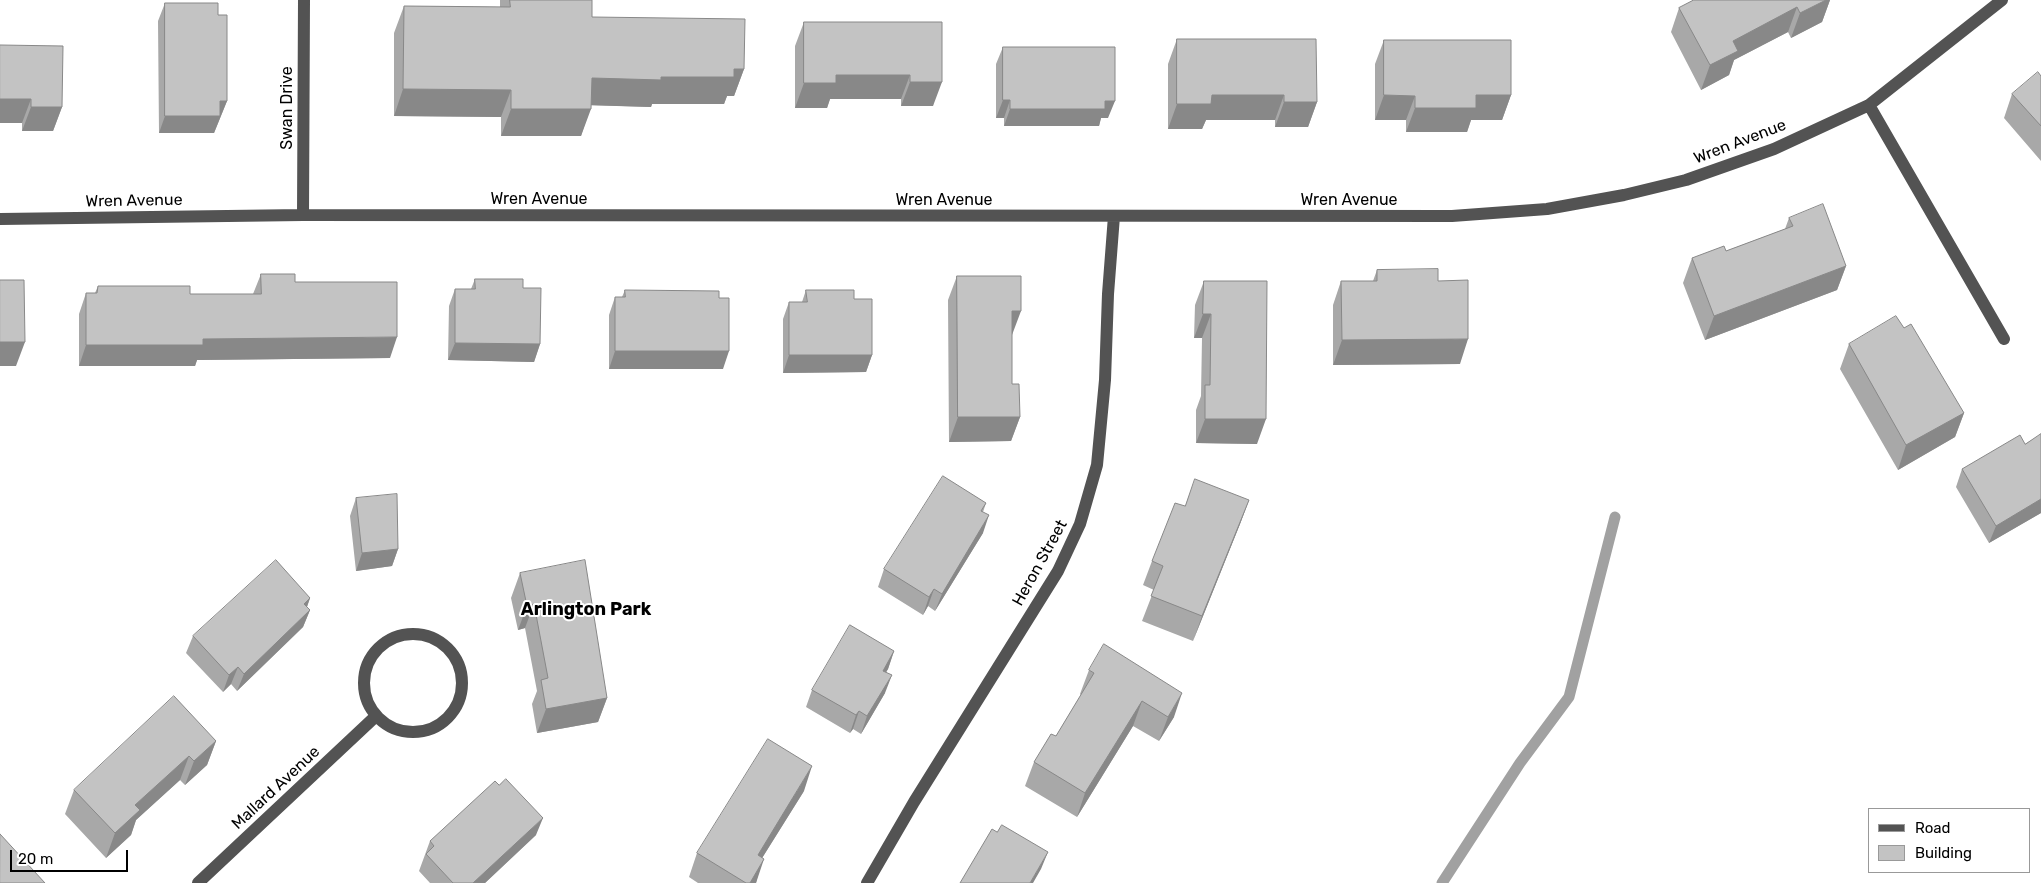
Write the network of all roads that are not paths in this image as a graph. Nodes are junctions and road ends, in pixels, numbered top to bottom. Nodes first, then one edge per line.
1 (304, 0) edge
2 (2002, 0) edge
3 (1869, 104) junction
4 (303, 215) junction
5 (1114, 216) junction
6 (0, 219) edge
7 (2004, 340) dead end
8 (376, 716) junction
9 (198, 883) edge
10 (867, 883) edge

1 - 4 street, Swan Drive
2 - 3 street, Wren Avenue
3 - 5 street, Wren Avenue
3 - 7 street
4 - 5 street, Wren Avenue
4 - 6 street, Wren Avenue
5 - 10 street, Heron Street
8 - 8 street
8 - 9 street, Mallard Avenue

